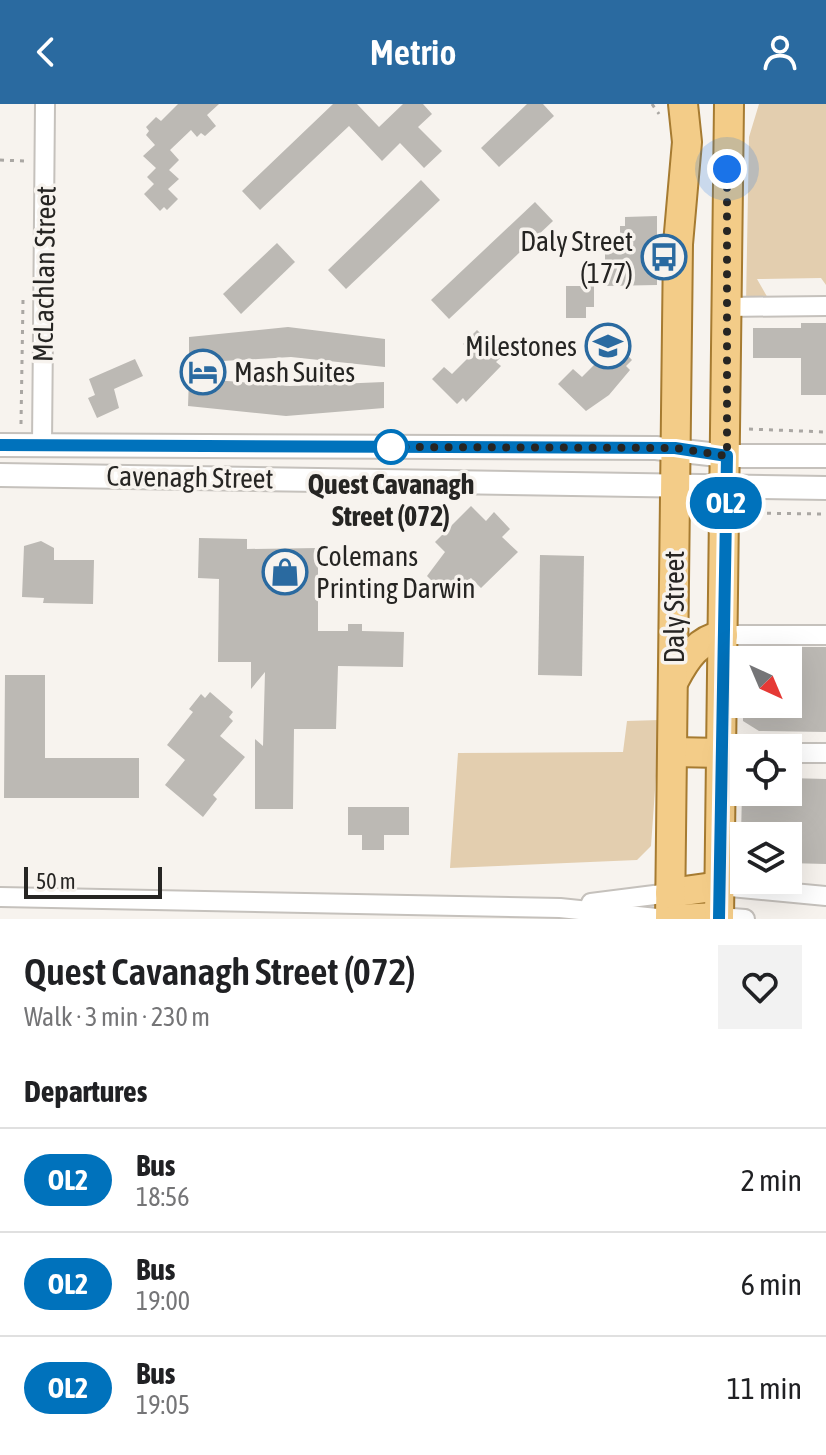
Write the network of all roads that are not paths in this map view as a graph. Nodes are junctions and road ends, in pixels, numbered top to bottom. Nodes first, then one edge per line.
1 (45, 104) edge
2 (683, 104) edge
3 (729, 104) edge
4 (826, 306) edge
5 (726, 307) junction
6 (0, 445) edge
7 (42, 445) junction
8 (494, 447) junction
9 (675, 448) junction
10 (727, 456) junction
11 (826, 456) edge
12 (0, 475) edge
13 (42, 475) junction
14 (495, 483) junction
15 (673, 487) junction
16 (726, 487) junction
17 (826, 488) edge
18 (723, 635) junction
19 (826, 635) edge
20 (674, 680) junction
21 (731, 734) edge
22 (673, 752) junction
23 (730, 753) edge
24 (802, 753) edge
25 (826, 753) edge
26 (730, 784) edge
27 (720, 886) junction
28 (826, 896) edge
29 (0, 897) edge
30 (560, 908) junction
31 (671, 912) edge
32 (728, 918) edge

1 - 7 street, McLachlan Street
2 - 9 main road, Daly Street
3 - 5 main road, Daly Street
4 - 5 street
5 - 10 main road, Daly Street
6 - 7 street, Cavenagh Street
7 - 8 street, Cavenagh Street
7 - 13 street
8 - 9 street, Cavenagh Street
8 - 14 street
9 - 10 street, Cavenagh Street
9 - 15 main road, Daly Street
10 - 11 street, Cavenagh Street
10 - 16 main road, Daly Street
12 - 13 street, Cavenagh Street
13 - 14 street, Cavenagh Street
14 - 15 street, Cavenagh Street
15 - 16 street, Cavenagh Street
15 - 20 main road, Daly Street
16 - 17 street, Cavenagh Street
16 - 18 main road, Daly Street
18 - 19 street
18 - 20 main road
18 - 21 main road, Daly Street
20 - 22 main road, Daly Street
22 - 23 main road
22 - 31 main road, Daly Street
24 - 25 street
26 - 27 main road, Daly Street
27 - 28 street
27 - 31 main road
27 - 32 main road, Daly Street
29 - 30 street
30 - 31 street
30 - 31 street
31 - 32 main road

